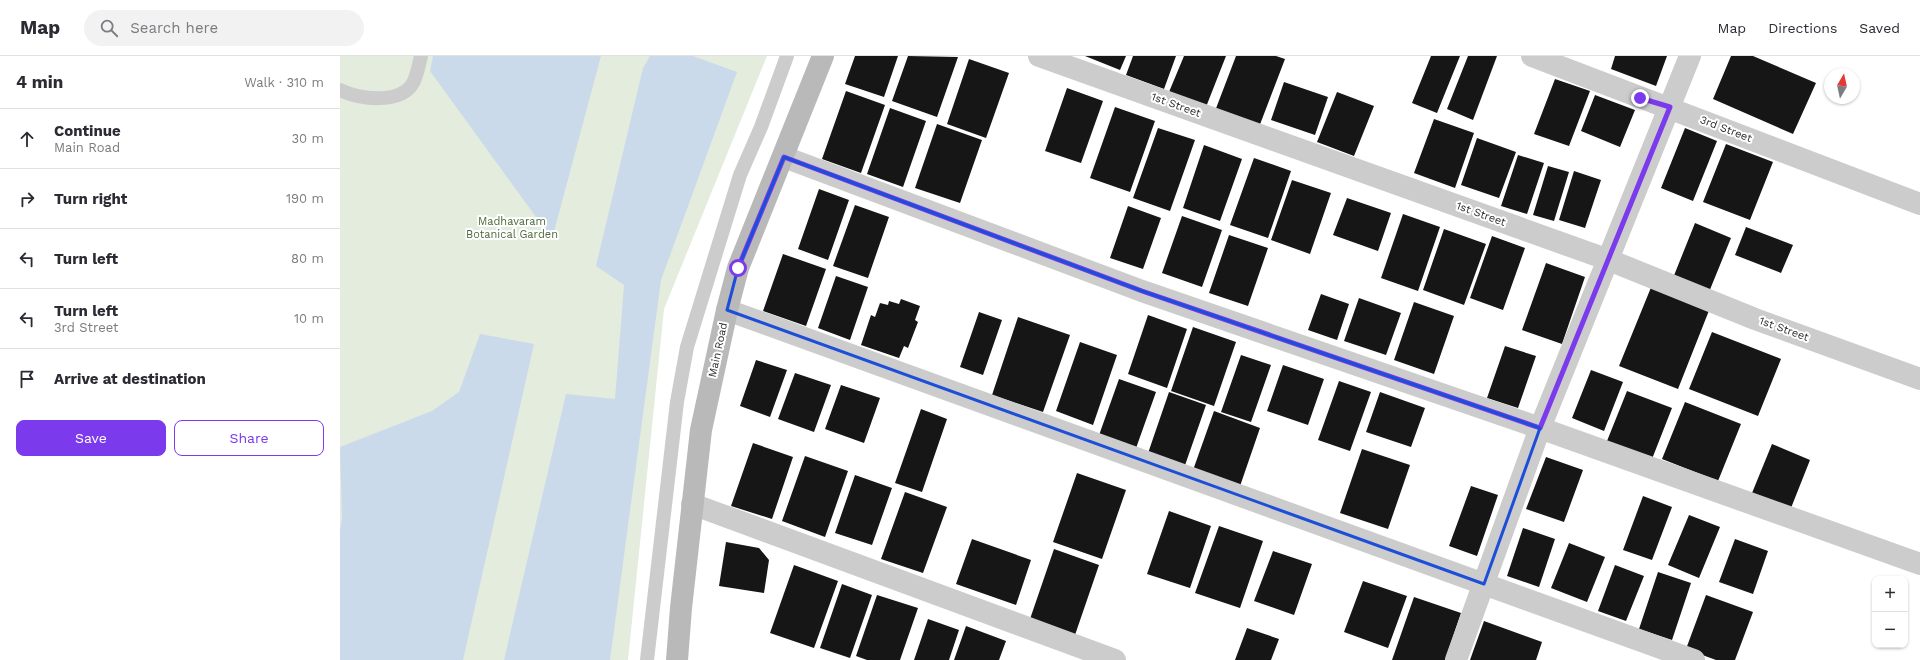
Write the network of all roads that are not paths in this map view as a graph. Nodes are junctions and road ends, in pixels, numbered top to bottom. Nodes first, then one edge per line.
1 (421, 56) edge
2 (787, 56) edge
3 (823, 56) edge
4 (1039, 56) edge
5 (1532, 56) edge
6 (1690, 56) edge
7 (340, 90) edge
8 (1670, 107) junction
9 (784, 157) junction
10 (1920, 204) edge
11 (1609, 260) junction
12 (727, 310) junction
13 (1920, 379) edge
14 (1540, 428) junction
15 (692, 504) junction
16 (1920, 564) edge
17 (1484, 584) junction
18 (647, 660) edge
19 (677, 660) edge
20 (1115, 660) edge
21 (1456, 660) edge
22 (1694, 660) edge

1 - 7 lane
2 - 18 lane
3 - 9 street, Main Road
4 - 11 street, 1st Street
5 - 8 street, 3rd Street
6 - 8 street
8 - 10 street, 3rd Street
8 - 11 street
9 - 12 street, Main Road
9 - 14 street
11 - 13 street, 1st Street
11 - 14 street
12 - 15 street, Main Road
12 - 17 street
14 - 16 street
14 - 17 street
15 - 19 street, Main Road
15 - 20 street
17 - 21 street
17 - 22 street

